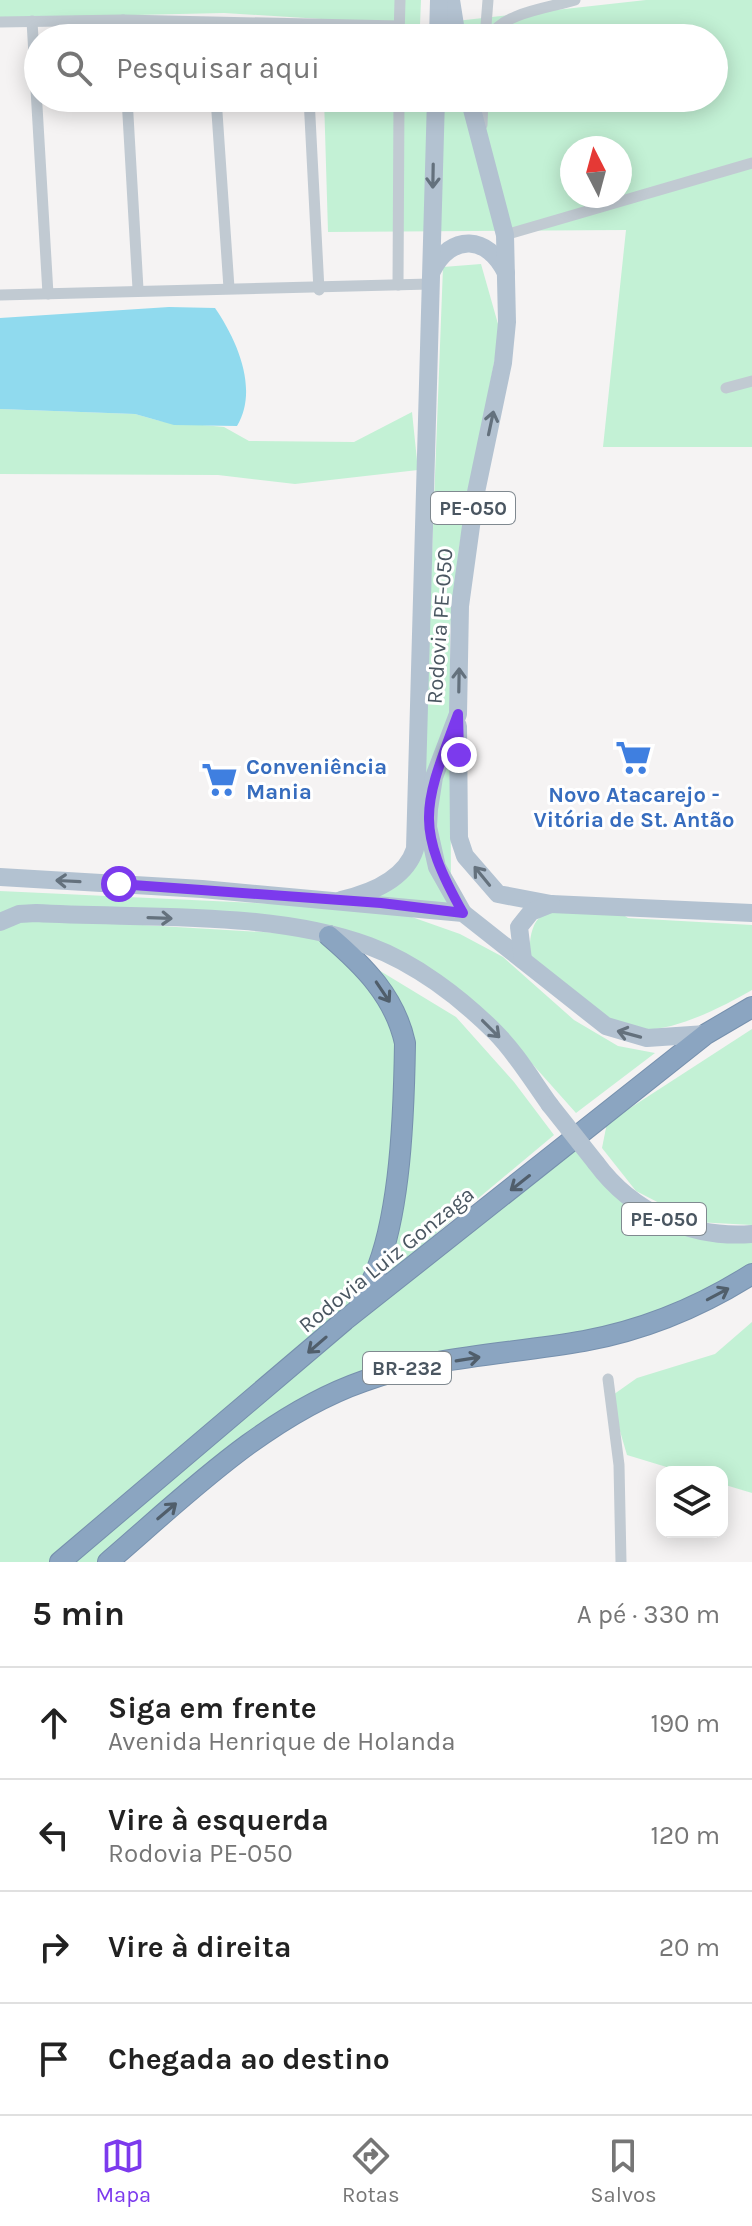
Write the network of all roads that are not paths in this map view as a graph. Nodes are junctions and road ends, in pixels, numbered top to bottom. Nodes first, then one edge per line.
1 (400, 0) edge
2 (439, 0) edge
3 (451, 0) edge
4 (488, 0) edge
5 (575, 0) edge
6 (123, 20) junction
7 (32, 21) junction
8 (0, 22) edge
9 (211, 23) joint
10 (32, 24) edge
11 (123, 24) edge
12 (258, 24) edge
13 (399, 24) edge
14 (438, 24) edge
15 (455, 24) edge
16 (487, 24) edge
17 (503, 24) edge
18 (37, 112) edge
19 (128, 112) edge
20 (217, 112) edge
21 (310, 112) edge
22 (399, 112) edge
23 (436, 112) edge
24 (473, 112) edge
25 (483, 112) edge
26 (482, 142) junction
27 (752, 163) edge
28 (505, 235) junction
29 (506, 273) junction
30 (431, 278) junction
31 (398, 285) junction
32 (229, 288) junction
33 (138, 289) junction
34 (319, 290) junction
35 (48, 294) junction
36 (0, 295) edge
37 (752, 381) edge
38 (726, 388) dead end
39 (458, 714) junction
40 (0, 877) edge
41 (341, 900) junction
42 (551, 904) junction
43 (463, 913) junction
44 (752, 913) edge
45 (0, 922) edge
46 (329, 936) junction
47 (523, 960) junction
48 (752, 1007) edge
49 (706, 1034) junction
50 (752, 1234) edge
51 (752, 1274) edge
52 (345, 1320) junction
53 (608, 1379) dead end
54 (60, 1562) edge
55 (108, 1562) edge
56 (621, 1562) edge

1 - 13 street
2 - 14 main road
3 - 15 main road
4 - 16 street
5 - 17 street
6 - 7 street
6 - 9 street
6 - 11 street
7 - 8 street
7 - 10 street
9 - 12 street
18 - 35 street
19 - 33 street
20 - 32 street
21 - 34 street
22 - 31 street
23 -> 30 main road, Rodovia PE-050 / PE-050
24 - 26 main road, Rodovia PE-050 / PE-050
25 - 26 street
26 - 28 main road, Rodovia PE-050 / PE-050
27 - 28 street
28 - 29 main road, Rodovia PE-050 / PE-050
29 - 30 main road
39 -> 29 main road, Rodovia PE-050 / PE-050
30 - 31 street
30 - 41 main road, Rodovia PE-050 / PE-050
31 - 34 street
32 - 33 street
32 - 34 street
33 - 35 street
35 - 36 street
37 - 38 street
42 -> 39 main road
39 - 43 main road, Rodovia PE-050 / PE-050
41 -> 40 main road, PE-050
41 - 43 main road, PE-050
42 - 44 main road
42 - 47 main road
43 - 47 main road, PE-050
45 -> 46 main road, PE-050
46 -> 50 main road, PE-050, bridge
46 -> 52 highway
49 -> 47 main road, PE-050
48 - 49 highway, Rodovia Luiz Gonzaga
49 -> 52 highway, Rodovia Luiz Gonzaga
55 -> 51 highway, BR-232
52 -> 54 highway, Rodovia Luiz Gonzaga
53 - 56 street

